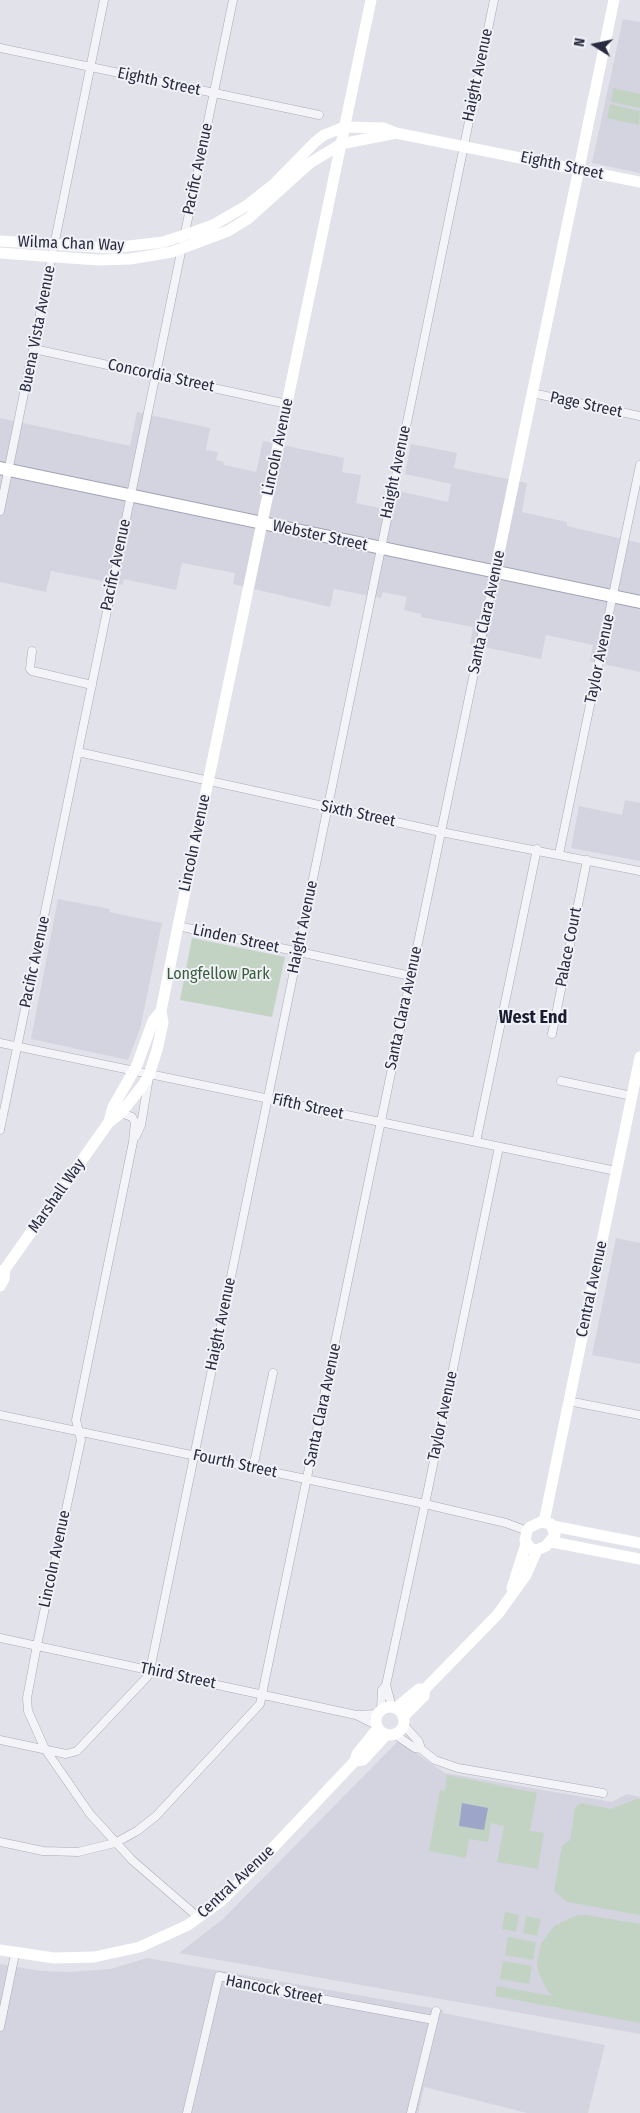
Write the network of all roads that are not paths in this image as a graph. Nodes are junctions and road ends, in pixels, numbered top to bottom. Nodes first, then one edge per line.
1 (104, 0) edge
2 (234, 0) edge
3 (371, 0) edge
4 (494, 0) edge
5 (614, 0) edge
6 (0, 48) edge
7 (90, 68) junction
8 (214, 94) junction
9 (319, 115) dead end
10 (344, 127) junction
11 (396, 133) junction
12 (341, 144) junction
13 (464, 146) junction
14 (578, 170) junction
15 (640, 182) edge
16 (184, 235) junction
17 (0, 240) edge
18 (181, 249) junction
19 (53, 250) junction
20 (0, 253) edge
21 (34, 349) junction
22 (156, 374) junction
23 (532, 393) junction
24 (287, 404) junction
25 (640, 416) edge
26 (640, 465) edge
27 (4, 469) edge
28 (130, 496) junction
29 (0, 511) edge
30 (262, 524) junction
31 (381, 548) junction
32 (495, 572) junction
33 (612, 596) junction
34 (640, 602) edge
35 (32, 651) dead end
36 (92, 685) junction
37 (78, 752) junction
38 (208, 781) junction
39 (328, 808) junction
40 (441, 832) junction
41 (537, 849) junction
42 (559, 854) junction
43 (587, 860) junction
44 (640, 871) edge
45 (178, 926) junction
46 (298, 952) junction
47 (411, 976) junction
48 (161, 1011) junction
49 (150, 1032) junction
50 (552, 1034) dead end
51 (0, 1043) edge
52 (18, 1047) junction
53 (640, 1056) edge
54 (133, 1072) junction
55 (149, 1075) junction
56 (561, 1081) dead end
57 (632, 1096) junction
58 (267, 1098) junction
59 (121, 1113) junction
60 (109, 1122) junction
61 (381, 1122) junction
62 (0, 1130) edge
63 (133, 1142) junction
64 (476, 1142) junction
65 (499, 1147) junction
66 (616, 1172) junction
67 (3, 1270) edge
68 (0, 1286) edge
69 (273, 1373) dead end
70 (568, 1401) junction
71 (0, 1414) edge
72 (640, 1416) edge
73 (78, 1430) junction
74 (193, 1455) junction
75 (253, 1468) junction
76 (308, 1479) junction
77 (425, 1504) junction
78 (548, 1524) junction
79 (527, 1531) junction
80 (552, 1542) junction
81 (640, 1543) edge
82 (526, 1544) junction
83 (537, 1550) junction
84 (640, 1559) edge
85 (508, 1599) junction
86 (0, 1638) edge
87 (37, 1645) junction
88 (150, 1670) junction
89 (263, 1693) junction
90 (389, 1720) junction
91 (0, 1740) edge
92 (45, 1749) junction
93 (421, 1749) junction
94 (603, 1793) dead end
95 (0, 1842) edge
96 (115, 1843) junction
97 (199, 1918) junction
98 (0, 1950) edge
99 (15, 1954) junction
100 (0, 2026) edge
101 (187, 2113) edge
102 (411, 2113) edge

1 - 7 street, Buena Vista Avenue
2 - 8 street, Pacific Avenue
3 - 10 street, Lincoln Avenue
4 - 13 street, Haight Avenue
5 - 14 street, Santa Clara Avenue
6 - 7 street, Eighth Street
7 - 8 street, Eighth Street
7 - 19 street, Buena Vista Avenue
8 - 9 street, Eighth Street
8 - 16 street, Pacific Avenue
10 - 11 street, Eighth Street
10 - 12 street, Lincoln Avenue
10 - 16 street, Wilma Chan Way
11 - 12 street, Eighth Street
11 - 13 street, Eighth Street
12 - 18 street, Wilma Chan Way
12 - 24 street, Lincoln Avenue
13 - 14 street, Eighth Street
13 - 31 street, Haight Avenue
14 - 15 street, Eighth Street
14 - 23 street, Santa Clara Avenue
16 - 18 street, Pacific Avenue
16 - 19 street, Wilma Chan Way
17 - 19 street, Wilma Chan Way
18 - 19 street, Wilma Chan Way
18 - 22 street, Pacific Avenue
19 - 20 street, Wilma Chan Way
19 - 21 street, Buena Vista Avenue
21 - 22 street, Concordia Street
21 - 27 street, Buena Vista Avenue
22 - 24 street, Concordia Street
22 - 28 street, Pacific Avenue
23 - 25 street, Page Street
23 - 32 street, Santa Clara Avenue
24 - 30 street, Lincoln Avenue
26 - 33 street, Taylor Avenue
27 - 28 main road, Webster Street
27 - 29 street, Buena Vista Avenue
28 - 30 main road, Webster Street
28 - 36 street, Pacific Avenue
30 - 31 main road, Webster Street
30 - 38 street, Lincoln Avenue
31 - 32 main road, Webster Street
31 - 39 street, Haight Avenue
32 - 33 main road, Webster Street
32 - 40 street, Santa Clara Avenue
33 - 34 main road, Webster Street
33 - 42 street, Taylor Avenue
35 - 36 street
36 - 37 street, Pacific Avenue
37 - 38 street, Sixth Street
37 - 52 street, Pacific Avenue
38 - 39 street, Sixth Street
38 - 45 street, Lincoln Avenue
39 - 40 street, Sixth Street
39 - 46 street, Haight Avenue
40 - 41 street, Sixth Street
40 - 47 street, Santa Clara Avenue
41 - 42 street, Sixth Street
41 - 64 street
42 - 43 street, Sixth Street
43 - 44 street, Sixth Street
43 - 50 street, Palace Court
45 - 46 street, Linden Street
45 - 48 street, Lincoln Avenue
46 - 47 street, Linden Street
46 - 58 street, Haight Avenue
47 - 61 street, Santa Clara Avenue
48 - 49 street, Lincoln Avenue
48 - 55 street, Lincoln Avenue
49 - 54 street, Lincoln Avenue
49 - 55 street
51 - 52 street, Fifth Street
52 - 54 street, Fifth Street
52 - 62 street, Pacific Avenue
53 - 57 street, Central Avenue
54 - 55 street, Fifth Street
54 - 60 street, Marshall Way
55 - 58 street, Fifth Street
55 - 59 street, Marshall Way
55 - 63 street, Lincoln Avenue
56 - 57 street
57 - 66 street, Central Avenue
58 - 61 street, Fifth Street
58 - 74 street, Haight Avenue
59 - 60 street, Marshall Way
59 - 63 street, Lincoln Avenue
60 - 67 street, Marshall Way
61 - 64 street, Fifth Street
61 - 76 street, Santa Clara Avenue
63 - 73 street, Lincoln Avenue
64 - 65 street, Fifth Street
65 - 66 street, Fifth Street
65 - 77 street, Taylor Avenue
66 - 70 street, Central Avenue
67 - 68 street, Marshall Way
69 - 75 street
70 - 72 street
70 - 78 street, Central Avenue
71 - 73 street, Fourth Street
73 - 74 street, Fourth Street
73 - 87 street, Lincoln Avenue
74 - 75 street, Fourth Street
74 - 88 street, Haight Avenue
75 - 76 street, Fourth Street
76 - 77 street, Fourth Street
76 - 89 street, Santa Clara Avenue
77 - 79 street, Fourth Street
77 - 90 street, Taylor Avenue
78 - 79 street
78 - 80 street
78 - 81 street
79 - 82 street
80 - 83 street
80 - 84 street
82 - 83 street
82 - 85 street, Central Avenue
83 - 85 street, Central Avenue
85 - 90 street, Central Avenue
86 - 87 street, Third Street
87 - 88 street, Third Street
87 - 92 street, Lincoln Avenue
88 - 89 street, Third Street
88 - 92 street, Haight Avenue
89 - 90 street, Third Street
89 - 96 street, Santa Clara Avenue
90 - 93 street
90 - 93 street
90 - 97 street, Central Avenue
91 - 92 street, Haight Avenue
92 - 96 street, Lincoln Avenue
93 - 94 street
95 - 96 street, Santa Clara Avenue
96 - 97 street, Lincoln Avenue
97 - 99 street, Central Avenue
98 - 99 street, Central Avenue
99 - 100 street
101 - 102 street, Hancock Street

